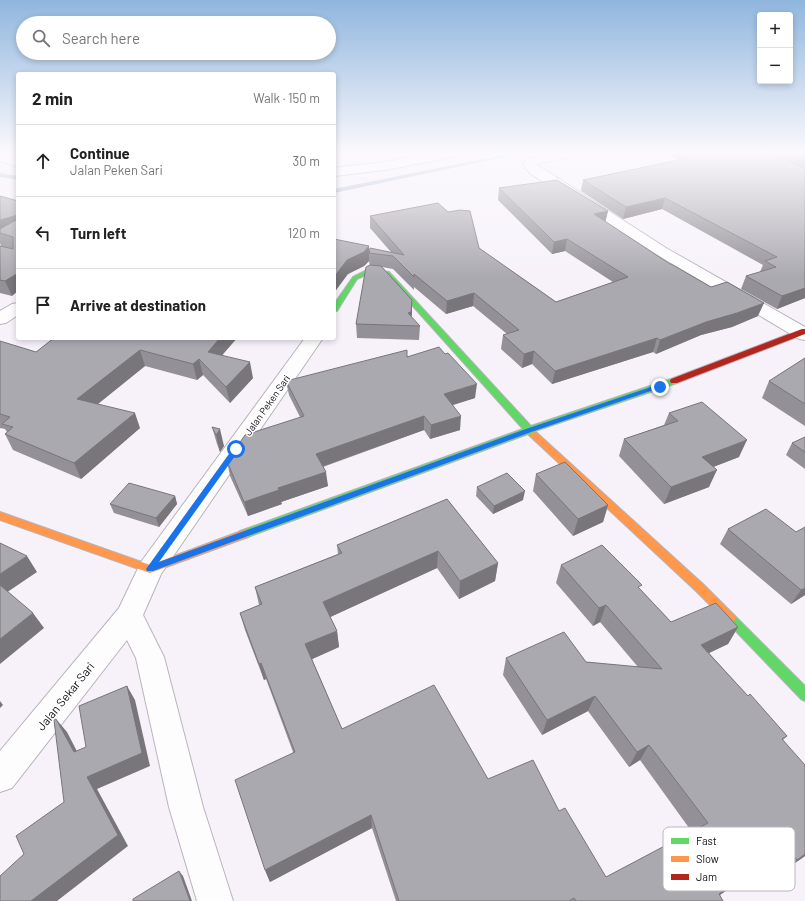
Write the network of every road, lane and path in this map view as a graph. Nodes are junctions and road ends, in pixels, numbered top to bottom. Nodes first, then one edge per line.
1 (572, 194) edge
2 (336, 306) edge
3 (16, 309) edge
4 (0, 320) edge
5 (804, 333) edge
6 (313, 340) edge
7 (529, 430) junction
8 (0, 516) edge
9 (150, 569) junction
10 (130, 616) junction
11 (805, 695) edge
12 (0, 776) edge
13 (215, 901) edge

1 - 5 street
2 - 7 street
3 - 4 street
5 - 7 street
6 - 9 street, Jalan Peken Sari
7 - 9 street
7 - 11 street
8 - 9 street
9 - 10 street, Jalan Peken Sari
10 - 12 street, Jalan Sekar Sari
10 - 13 street

